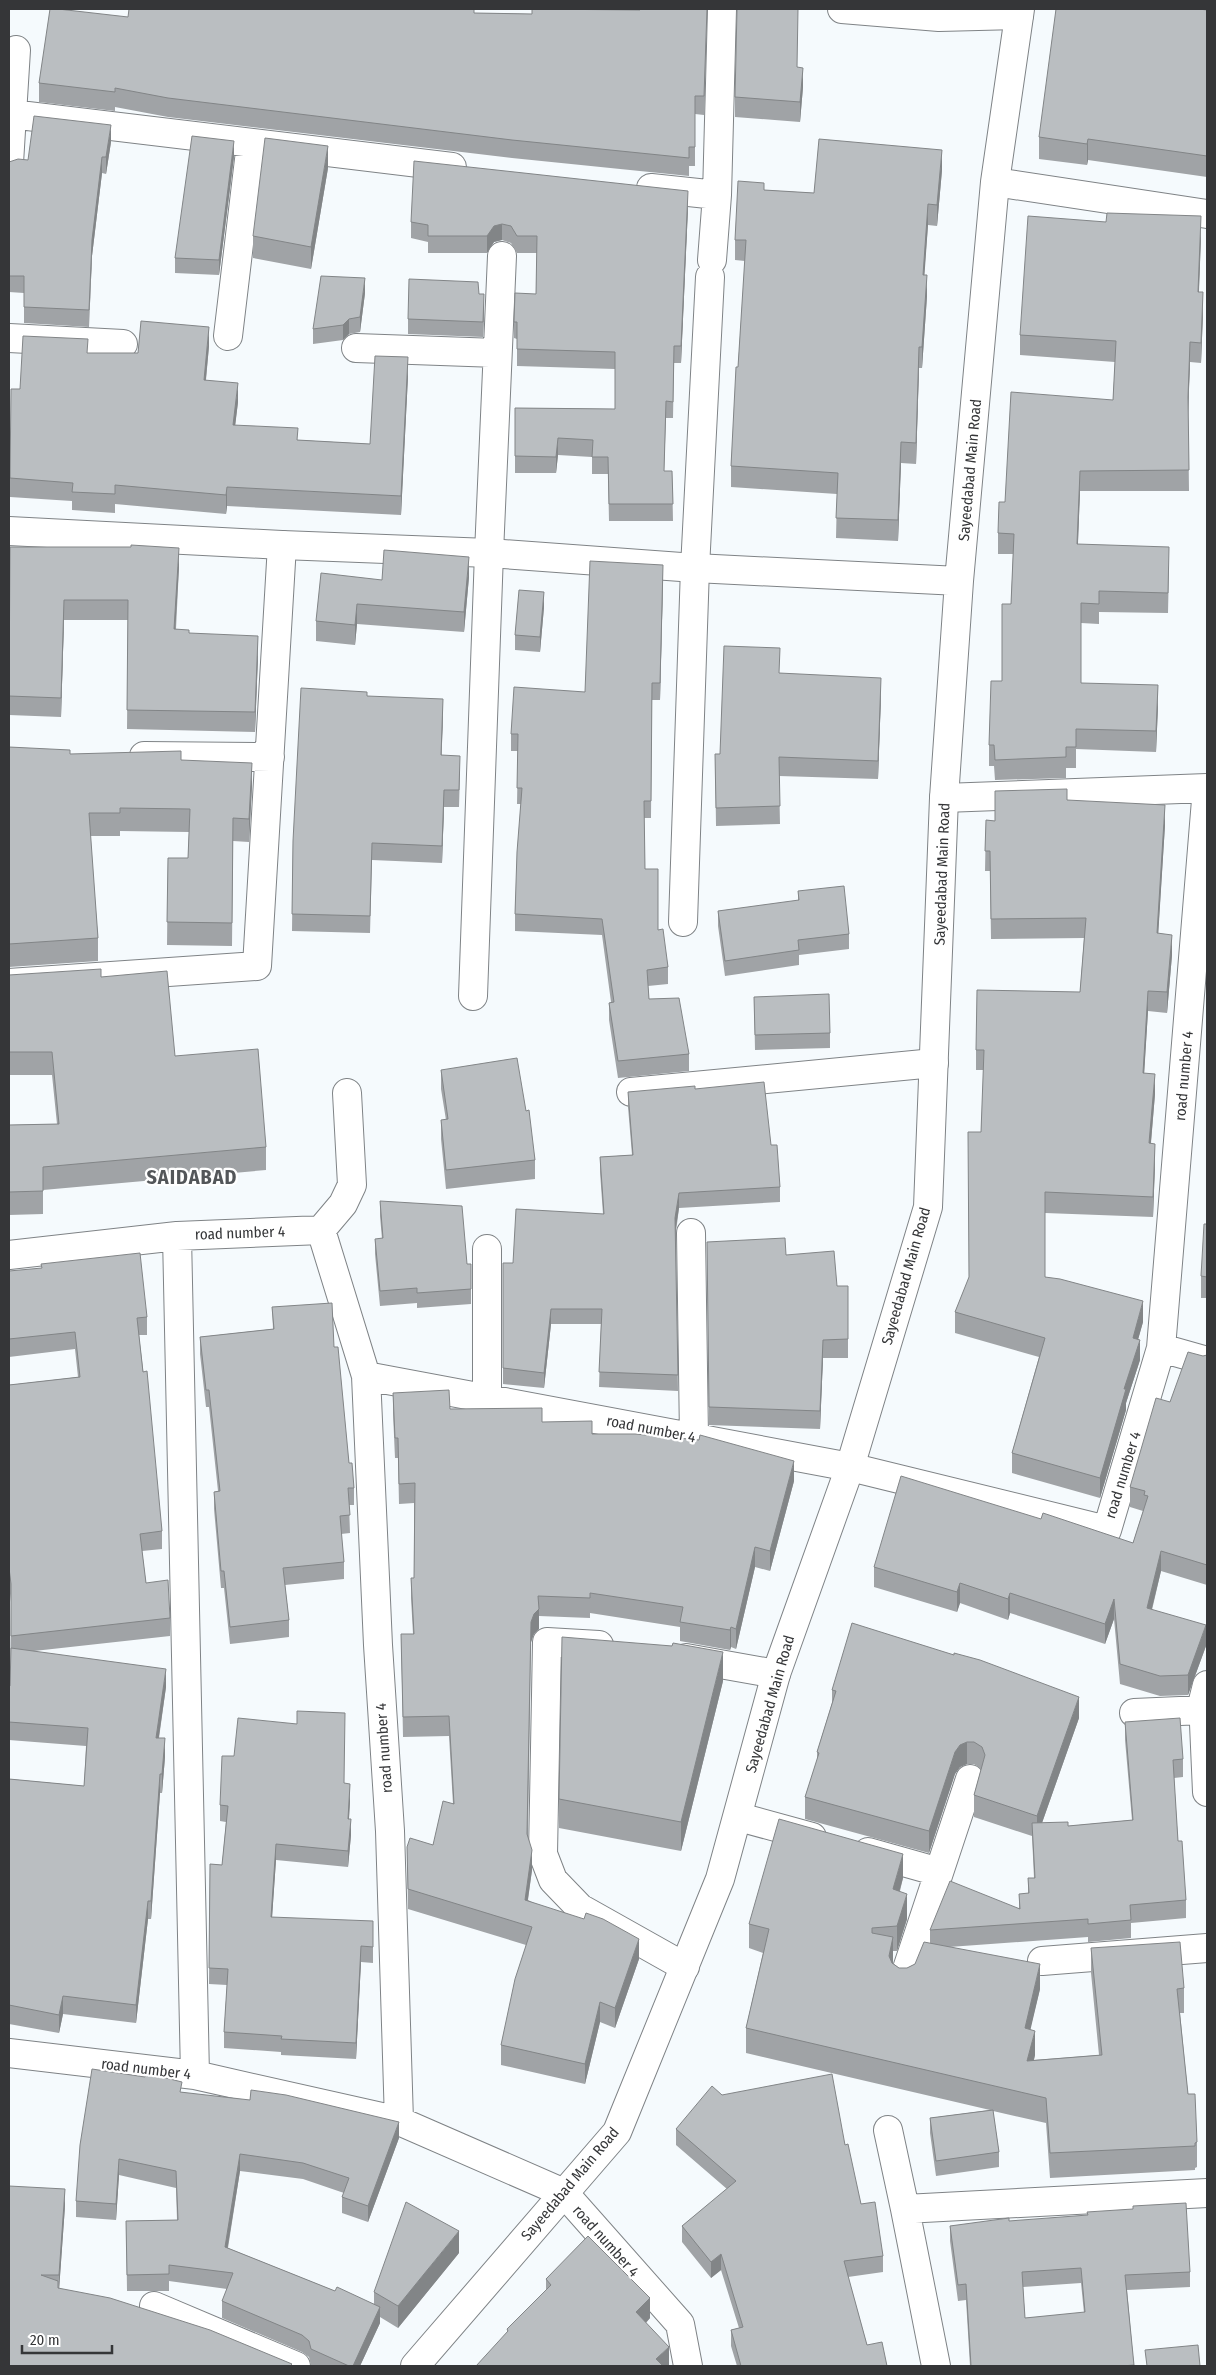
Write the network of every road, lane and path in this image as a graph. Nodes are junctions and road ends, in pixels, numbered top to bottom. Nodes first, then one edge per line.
1 (722, 9) edge
2 (842, 9) edge
3 (1202, 9) edge
4 (1207, 10) edge
5 (1019, 12) edge
6 (16, 50) dead end
7 (11, 114) junction
8 (251, 143) junction
9 (9, 163) edge
10 (481, 170) edge
11 (995, 182) junction
12 (628, 186) edge
13 (717, 195) junction
14 (1207, 214) edge
15 (502, 256) dead end
16 (228, 336) dead end
17 (9, 338) edge
18 (123, 344) dead end
19 (356, 348) dead end
20 (497, 353) junction
21 (9, 531) edge
22 (282, 545) junction
23 (489, 553) junction
24 (695, 568) junction
25 (959, 580) junction
26 (115, 756) edge
27 (270, 757) junction
28 (1207, 788) edge
29 (944, 798) junction
30 (683, 922) dead end
31 (9, 983) edge
32 (473, 996) dead end
33 (934, 1063) junction
34 (631, 1092) edge
35 (347, 1093) dead end
36 (321, 1230) junction
37 (691, 1233) dead end
38 (177, 1236) junction
39 (487, 1249) dead end
40 (9, 1255) edge
41 (1162, 1348) junction
42 (1207, 1361) edge
43 (366, 1376) junction
44 (487, 1398) junction
45 (694, 1438) junction
46 (850, 1467) junction
47 (624, 1648) edge
48 (662, 1654) edge
49 (776, 1674) junction
50 (1205, 1699) edge
51 (1134, 1713) dead end
52 (970, 1779) dead end
53 (1207, 1792) edge
54 (739, 1818) junction
55 (939, 1872) junction
56 (1207, 1948) edge
57 (1042, 1961) dead end
58 (684, 1967) junction
59 (904, 1978) edge
60 (9, 2053) edge
61 (195, 2075) junction
62 (398, 2121) junction
63 (888, 2130) dead end
64 (564, 2192) junction
65 (1207, 2193) edge
66 (905, 2209) junction
67 (154, 2306) dead end
68 (296, 2366) edge
69 (415, 2366) edge
70 (688, 2366) edge
71 (936, 2366) edge

1 - 13 street
2 - 5 street
3 - 4 street
5 - 11 street, Sayeedabad Main Road
6 - 7 street
7 - 8 street
7 - 9 street
8 - 10 street
8 - 16 street
11 - 14 street
11 - 25 street, Sayeedabad Main Road
12 - 13 street
13 - 24 street
15 - 20 street
17 - 18 street
19 - 20 street
20 - 23 street
21 - 22 street
22 - 23 street
22 - 27 street
23 - 24 street
23 - 32 street
24 - 25 street
24 - 30 street
25 - 29 street, Sayeedabad Main Road
26 - 27 street
27 - 31 street
28 - 29 street
28 - 41 street, road number 4
29 - 33 street, Sayeedabad Main Road
33 - 34 street
33 - 46 street, Sayeedabad Main Road
35 - 36 street
36 - 38 street, road number 4
36 - 43 street, road number 4
37 - 45 street
38 - 40 street, road number 4
38 - 61 street
39 - 44 street
41 - 42 street
41 - 46 street, road number 4
43 - 44 street, road number 4
43 - 62 street, road number 4
44 - 45 street, road number 4
45 - 46 street, road number 4
46 - 49 street, Sayeedabad Main Road
47 - 58 street
48 - 49 street
49 - 54 street, Sayeedabad Main Road
50 - 51 street
50 - 53 street
52 - 55 street
54 - 55 street
54 - 58 street, Sayeedabad Main Road
55 - 59 street
56 - 57 street
58 - 64 street, Sayeedabad Main Road
60 - 61 street, road number 4
61 - 62 street, road number 4
62 - 64 street, road number 4
63 - 66 street
64 - 69 street, Sayeedabad Main Road
64 - 70 street, road number 4
65 - 66 street
66 - 71 street
67 - 68 street

